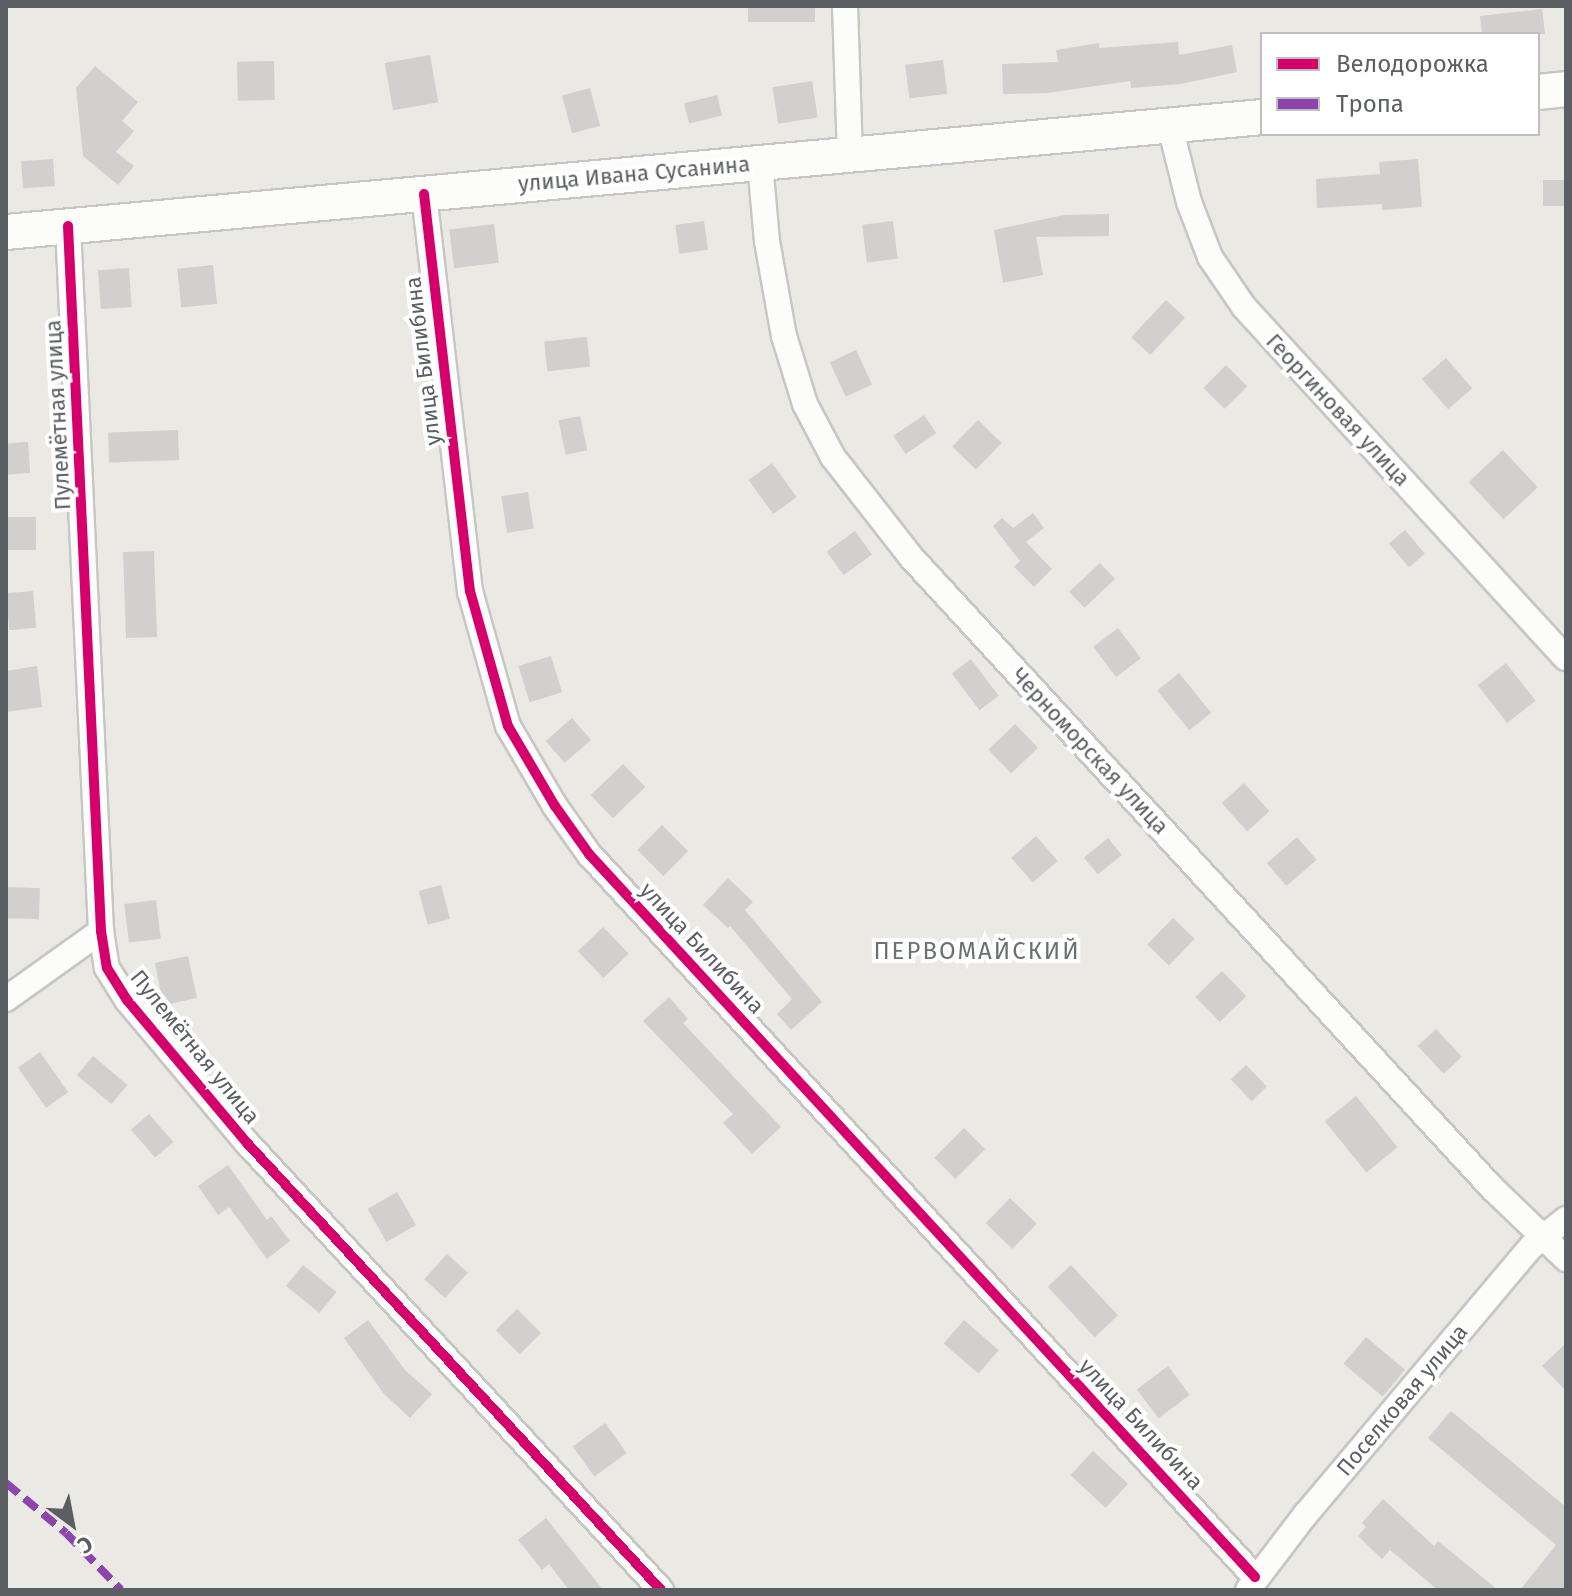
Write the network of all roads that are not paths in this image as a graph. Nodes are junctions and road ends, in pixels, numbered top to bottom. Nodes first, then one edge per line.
1 (845, 6) edge
2 (1566, 89) edge
3 (1540, 92) edge
4 (1260, 117) edge
5 (1170, 126) junction
6 (850, 155) junction
7 (760, 163) junction
8 (424, 194) junction
9 (68, 226) junction
10 (6, 232) edge
11 (1566, 658) edge
12 (101, 931) junction
13 (6, 999) edge
14 (1566, 1219) edge
15 (1545, 1236) junction
16 (1566, 1259) edge
17 (1252, 1584) edge
18 (661, 1590) edge

1 - 6 street
2 - 3 street
4 - 5 street, улица Ивана Сусанина
5 - 6 street, улица Ивана Сусанина
5 - 11 street, Георгиновая улица
6 - 7 street, улица Ивана Сусанина
7 - 8 street, улица Ивана Сусанина
7 - 15 street, Черноморская улица
8 - 9 street, улица Ивана Сусанина
8 - 17 street, улица Билибина
9 - 10 street, улица Ивана Сусанина
9 - 12 street, Пулемётная улица
12 - 13 street
12 - 18 street, Пулемётная улица
14 - 15 street, Поселковая улица
15 - 16 street, Черноморская улица
15 - 17 street, Поселковая улица

